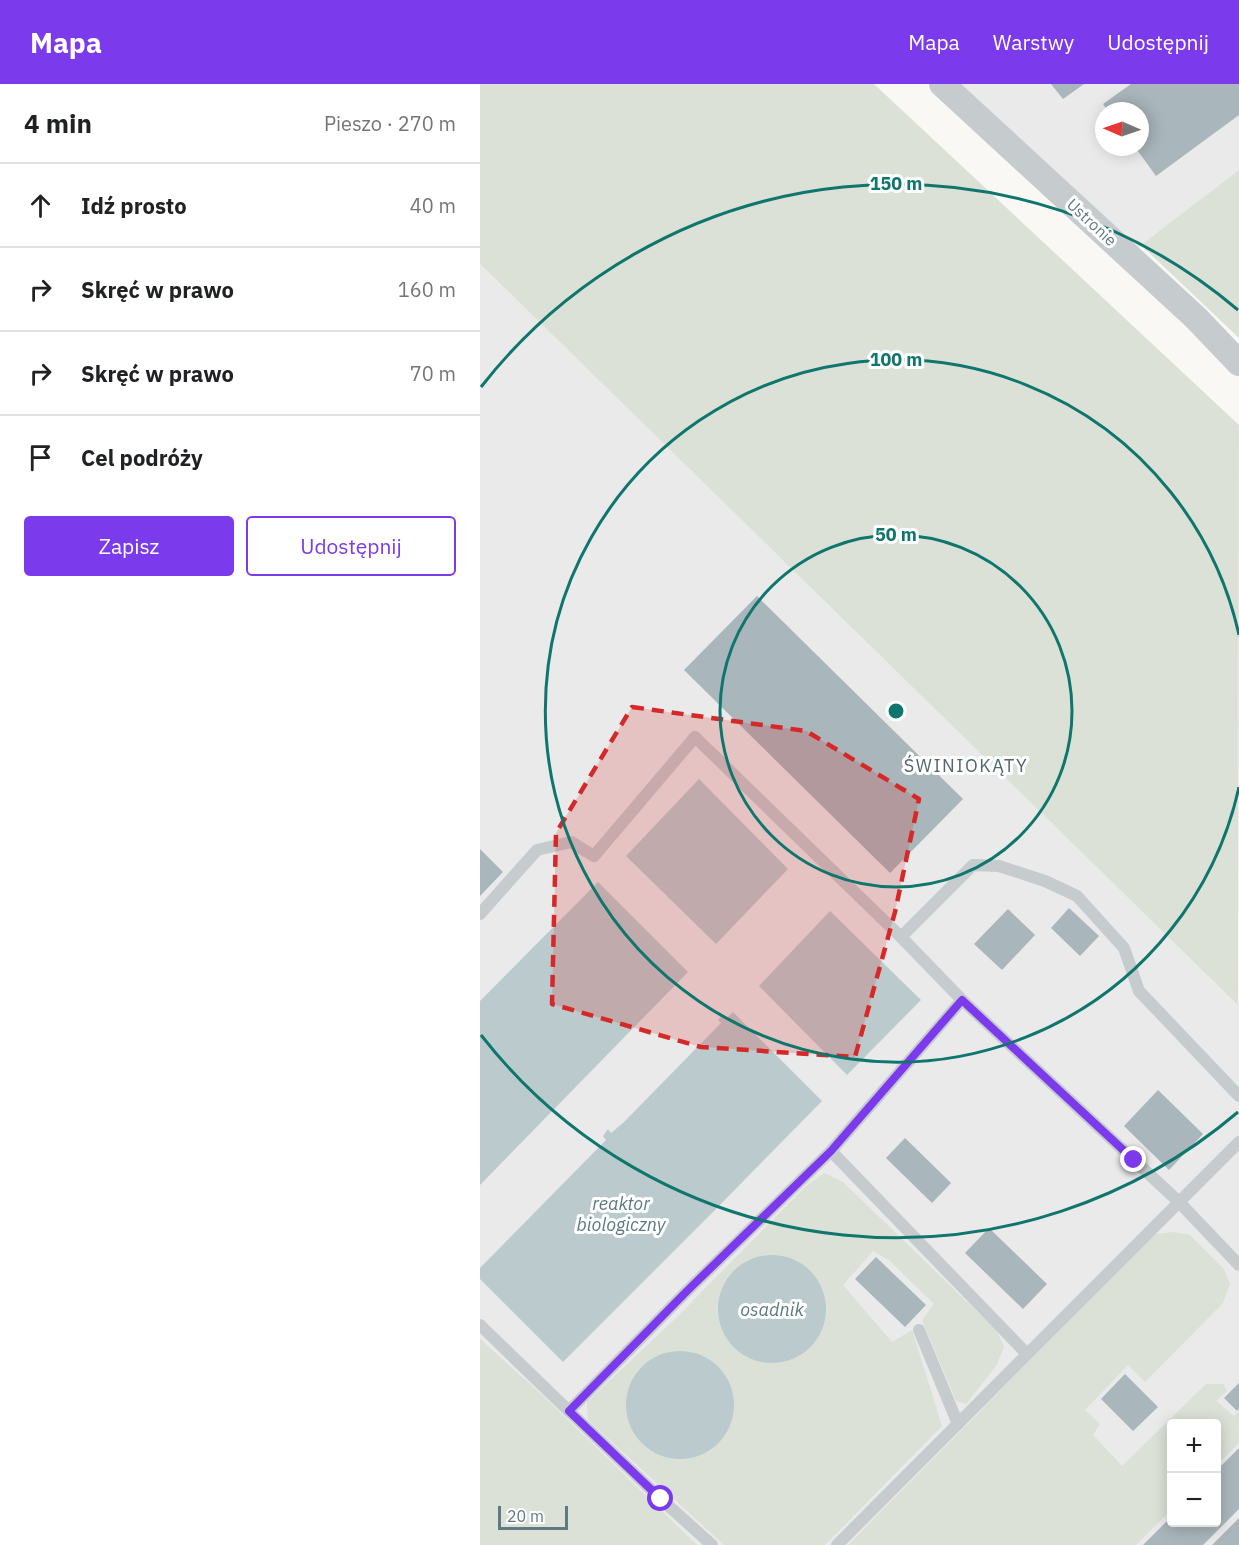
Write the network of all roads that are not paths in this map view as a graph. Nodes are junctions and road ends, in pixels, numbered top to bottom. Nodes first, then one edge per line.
1 (942, 84) edge
2 (1239, 363) edge
3 (480, 914) edge
4 (901, 937) junction
5 (962, 1000) junction
6 (1239, 1096) edge
7 (1239, 1142) edge
8 (831, 1151) junction
9 (1179, 1202) junction
10 (1239, 1265) edge
11 (480, 1325) edge
12 (919, 1329) dead end
13 (1027, 1354) junction
14 (569, 1411) junction
15 (958, 1424) junction
16 (712, 1545) edge
17 (837, 1545) edge

1 - 2 street, Ustronie
3 - 4 lane
4 - 5 lane
4 - 6 lane
5 - 8 lane
5 - 9 lane
7 - 9 lane
8 - 13 lane
8 - 14 lane
9 - 10 lane
9 - 13 lane
11 - 14 lane
12 - 15 lane
13 - 15 lane
14 - 16 lane
15 - 17 lane

